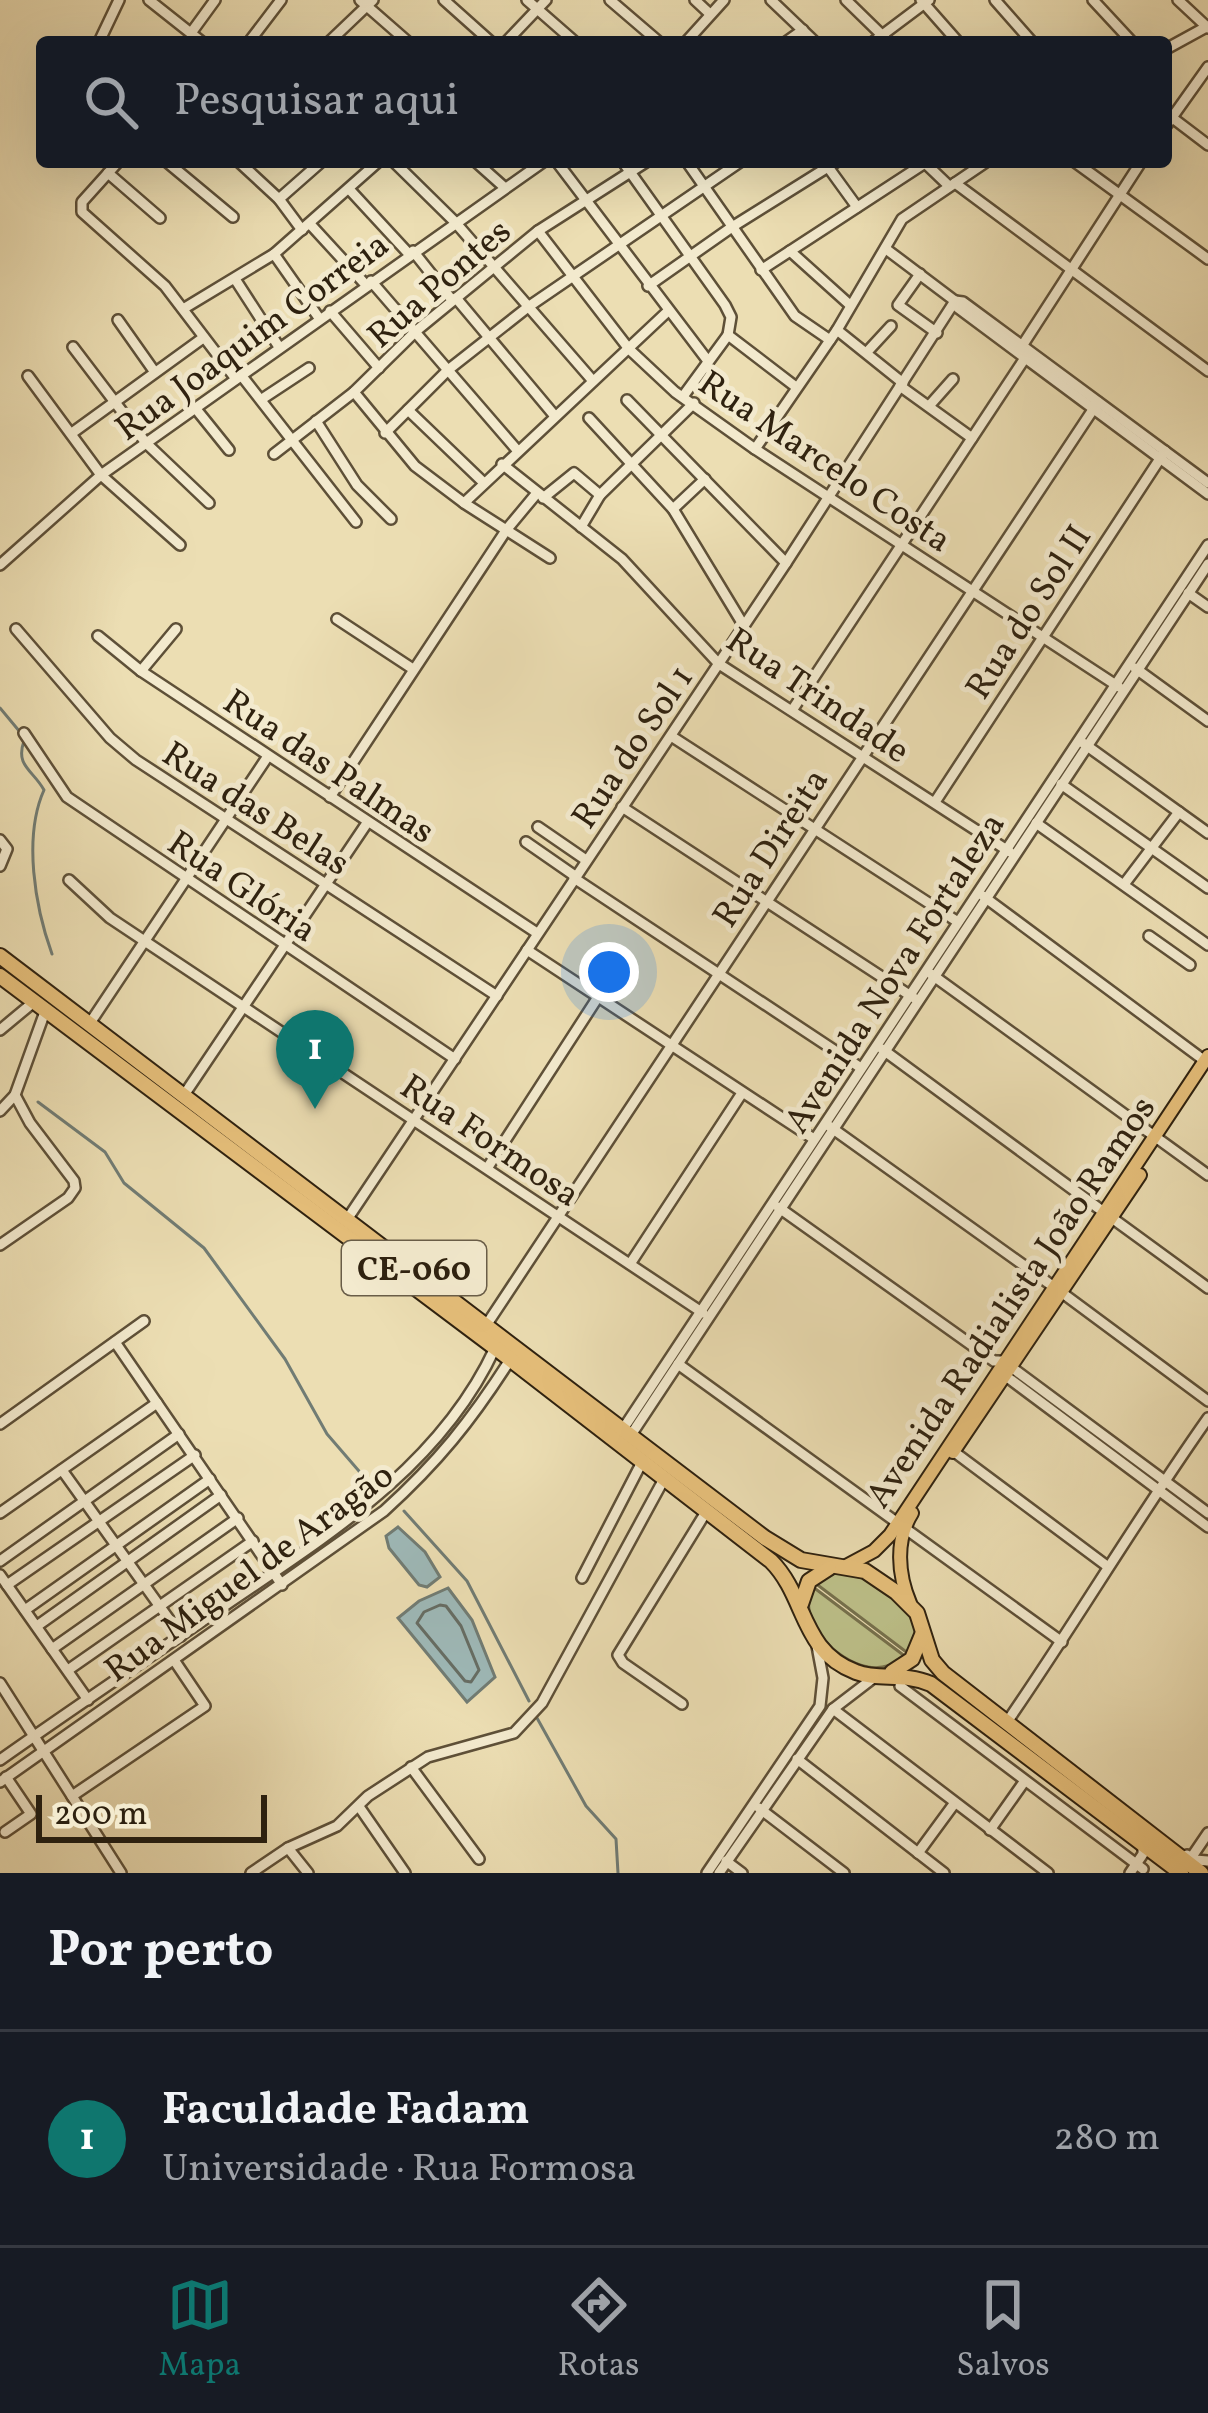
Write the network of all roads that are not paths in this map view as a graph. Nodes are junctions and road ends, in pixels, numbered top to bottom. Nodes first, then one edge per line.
1 (119, 0) edge
2 (150, 0) edge
3 (215, 0) edge
4 (281, 0) edge
5 (443, 0) edge
6 (526, 0) edge
7 (546, 0) edge
8 (610, 0) edge
9 (694, 0) edge
10 (724, 0) edge
11 (771, 0) edge
12 (847, 0) edge
13 (995, 0) edge
14 (1093, 0) edge
15 (1178, 0) edge
16 (925, 1) edge
17 (367, 2) edge
18 (537, 10) junction
19 (710, 14) junction
20 (1207, 27) edge
21 (803, 30) junction
22 (395, 31) junction
23 (191, 33) junction
24 (102, 36) edge
25 (195, 36) edge
26 (254, 36) edge
27 (335, 36) edge
28 (390, 36) edge
29 (401, 36) edge
30 (484, 36) edge
31 (512, 36) edge
32 (568, 36) edge
33 (652, 36) edge
34 (691, 36) edge
35 (794, 36) edge
36 (809, 36) edge
37 (878, 36) edge
38 (886, 36) edge
39 (953, 36) edge
40 (1028, 36) edge
41 (1126, 36) edge
42 (1172, 47) edge
43 (1208, 67) edge
44 (1172, 114) edge
45 (1172, 122) edge
46 (1208, 145) edge
47 (113, 168) edge
48 (174, 168) edge
49 (251, 168) edge
50 (314, 168) edge
51 (372, 168) edge
52 (400, 168) edge
53 (483, 168) edge
54 (534, 168) edge
55 (560, 168) edge
56 (625, 168) edge
57 (627, 168) edge
58 (691, 168) edge
59 (730, 168) edge
60 (824, 168) edge
61 (833, 168) edge
62 (916, 168) edge
63 (932, 168) edge
64 (977, 168) edge
65 (1084, 168) edge
66 (1137, 168) edge
67 (108, 173) junction
68 (952, 184) junction
69 (703, 185) junction
70 (504, 187) junction
71 (349, 189) junction
72 (1119, 194) junction
73 (279, 199) junction
74 (584, 200) junction
75 (857, 207) junction
76 (658, 214) junction
77 (233, 217) dead end
78 (160, 218) dead end
79 (455, 222) junction
80 (306, 227) junction
81 (732, 227) junction
82 (538, 231) junction
83 (618, 244) junction
84 (886, 249) junction
85 (790, 251) junction
86 (411, 253) junction
87 (274, 254) junction
88 (690, 256) junction
89 (1208, 259) edge
90 (494, 267) junction
91 (1070, 269) junction
92 (761, 270) junction
93 (920, 274) junction
94 (573, 276) junction
95 (235, 279) junction
96 (368, 283) junction
97 (649, 286) junction
98 (454, 299) junction
99 (955, 301) junction
100 (850, 305) junction
101 (528, 307) junction
102 (183, 309) junction
103 (330, 311) junction
104 (667, 312) junction
105 (319, 318) junction
106 (118, 320) dead end
107 (891, 326) dead end
108 (837, 330) junction
109 (416, 331) junction
110 (937, 333) junction
111 (728, 335) junction
112 (202, 338) junction
113 (488, 338) junction
114 (830, 340) junction
115 (74, 347) dead end
116 (279, 347) junction
117 (629, 349) junction
118 (1024, 351) junction
119 (867, 352) junction
120 (708, 361) junction
121 (309, 368) dead end
122 (379, 368) junction
123 (448, 370) junction
124 (154, 371) junction
125 (1208, 371) edge
126 (28, 376) dead end
127 (238, 377) junction
128 (953, 379) dead end
129 (593, 381) junction
130 (902, 384) junction
131 (796, 388) junction
132 (354, 392) junction
133 (684, 394) junction
134 (262, 399) junction
135 (627, 400) dead end
136 (115, 402) junction
137 (694, 403) junction
138 (1095, 405) junction
139 (929, 406) junction
140 (196, 409) junction
141 (408, 410) junction
142 (554, 415) junction
143 (589, 418) dead end
144 (316, 422) junction
145 (72, 433) junction
146 (385, 433) junction
147 (663, 434) junction
148 (972, 438) junction
149 (293, 439) junction
150 (146, 443) junction
151 (755, 449) junction
152 (229, 450) dead end
153 (517, 450) junction
154 (274, 454) dead end
155 (1163, 455) junction
156 (502, 464) junction
157 (631, 464) junction
158 (101, 475) junction
159 (705, 479) junction
160 (483, 482) junction
161 (1208, 483) edge
162 (1208, 494) edge
163 (539, 495) junction
164 (600, 495) junction
165 (367, 498) junction
166 (829, 498) junction
167 (209, 503) dead end
168 (464, 503) junction
169 (673, 509) junction
170 (391, 519) dead end
171 (581, 526) junction
172 (507, 529) junction
173 (901, 544) junction
174 (180, 545) dead end
175 (1208, 545) edge
176 (550, 558) dead end
177 (786, 562) junction
178 (1208, 564) edge
179 (0, 565) edge
180 (971, 590) junction
181 (1185, 590) junction
182 (1208, 607) edge
183 (338, 619) dead end
184 (744, 626) junction
185 (16, 629) dead end
186 (176, 629) dead end
187 (1042, 635) junction
188 (98, 636) dead end
189 (719, 664) junction
190 (1133, 667) junction
191 (413, 669) junction
192 (141, 671) junction
193 (1119, 687) junction
194 (793, 709) junction
195 (1208, 721) edge
196 (23, 733) dead end
197 (671, 736) junction
198 (1083, 743) junction
199 (861, 755) junction
200 (268, 756) junction
201 (1058, 781) junction
202 (329, 797) junction
203 (935, 802) junction
204 (622, 807) junction
205 (1179, 812) junction
206 (227, 817) junction
207 (1036, 823) junction
208 (367, 824) junction
209 (538, 826) dead end
210 (815, 826) junction
211 (1208, 833) edge
212 (0, 840) edge
213 (526, 842) dead end
214 (1152, 848) junction
215 (1011, 852) junction
216 (586, 860) junction
217 (0, 866) edge
218 (574, 877) junction
219 (186, 879) junction
220 (69, 880) dead end
221 (1125, 883) junction
222 (326, 884) junction
223 (1208, 888) edge
224 (982, 896) junction
225 (766, 899) junction
226 (958, 922) junction
227 (1185, 928) junction
228 (537, 934) junction
229 (1149, 936) dead end
230 (146, 941) junction
231 (1208, 945) edge
232 (286, 947) junction
233 (527, 950) junction
234 (1172, 951) junction
235 (0, 956) edge
236 (1190, 965) dead end
237 (930, 973) junction
238 (718, 974) junction
239 (0, 976) edge
240 (497, 996) junction
241 (598, 998) junction
242 (914, 998) junction
243 (40, 1005) junction
244 (244, 1008) junction
245 (90, 1023) junction
246 (0, 1030) edge
247 (671, 1046) junction
248 (880, 1048) junction
249 (455, 1059) junction
250 (1207, 1063) edge
251 (861, 1068) junction
252 (742, 1093) junction
253 (184, 1094) junction
254 (14, 1095) junction
255 (0, 1111) edge
256 (415, 1120) junction
257 (829, 1126) junction
258 (814, 1139) junction
259 (1158, 1139) junction
260 (488, 1167) junction
261 (1208, 1175) edge
262 (778, 1207) junction
263 (1108, 1215) junction
264 (559, 1216) junction
265 (348, 1218) junction
266 (0, 1245) edge
267 (630, 1264) junction
268 (1208, 1288) edge
269 (1058, 1289) junction
270 (705, 1314) junction
271 (144, 1321) dead end
272 (488, 1324) junction
273 (115, 1342) junction
274 (495, 1348) junction
275 (510, 1360) junction
276 (675, 1361) junction
277 (1002, 1367) junction
278 (1208, 1401) edge
279 (157, 1403) junction
280 (1208, 1418) edge
281 (0, 1424) edge
282 (627, 1432) junction
283 (179, 1434) junction
284 (953, 1451) junction
285 (195, 1455) junction
286 (642, 1462) junction
287 (62, 1470) junction
288 (210, 1479) junction
289 (664, 1479) junction
290 (1160, 1485) junction
291 (221, 1495) junction
292 (84, 1501) junction
293 (370, 1504) junction
294 (706, 1512) junction
295 (0, 1513) edge
296 (1208, 1513) edge
297 (378, 1515) junction
298 (238, 1518) junction
299 (100, 1522) junction
300 (901, 1526) junction
301 (1208, 1527) edge
302 (253, 1540) junction
303 (116, 1544) junction
304 (0, 1561) edge
305 (127, 1561) junction
306 (840, 1566) junction
307 (1107, 1566) junction
308 (274, 1572) junction
309 (582, 1578) dead end
310 (3, 1580) edge
311 (144, 1585) junction
312 (282, 1585) junction
313 (911, 1604) junction
314 (159, 1607) junction
315 (25, 1610) junction
316 (801, 1610) junction
317 (37, 1626) junction
318 (923, 1633) junction
319 (181, 1636) junction
320 (816, 1641) junction
321 (1062, 1642) junction
322 (52, 1649) junction
323 (174, 1660) junction
324 (68, 1670) junction
325 (882, 1675) junction
326 (0, 1683) edge
327 (900, 1686) dead end
328 (88, 1700) junction
329 (682, 1704) dead end
330 (833, 1709) junction
331 (1007, 1722) junction
332 (985, 1724) junction
333 (36, 1735) junction
334 (971, 1740) junction
335 (43, 1750) junction
336 (797, 1759) junction
337 (0, 1760) edge
338 (411, 1767) junction
339 (3, 1779) edge
340 (1024, 1782) junction
341 (72, 1796) junction
342 (954, 1804) junction
343 (360, 1808) junction
344 (758, 1808) junction
345 (990, 1830) junction
346 (5, 1832) dead end
347 (1208, 1833) edge
348 (1148, 1840) junction
349 (288, 1848) junction
350 (921, 1856) junction
351 (1158, 1856) junction
352 (479, 1859) dead end
353 (726, 1861) junction
354 (1208, 1861) edge
355 (1196, 1864) edge
356 (1141, 1871) edge
357 (121, 1873) edge
358 (251, 1873) edge
359 (308, 1873) edge
360 (405, 1873) edge
361 (707, 1873) edge
362 (718, 1873) edge
363 (742, 1873) edge
364 (844, 1873) edge
365 (914, 1873) edge
366 (944, 1873) edge
367 (1048, 1873) edge
368 (1181, 1873) edge

1 - 24 street
2 - 23 street
3 - 23 street
4 - 26 street
5 - 30 street
6 - 18 street
7 - 18 street
8 - 33 street
9 - 19 street
10 - 19 street
11 - 21 street
12 - 37 street
13 - 40 street
14 - 41 street
15 - 20 street
16 - 38 street
16 - 39 street
17 - 22 street
17 - 27 street
18 - 31 street
18 - 32 street
19 - 34 street
20 - 42 street
21 - 35 street
21 - 36 street
22 - 28 street
22 - 29 street
23 - 25 street
43 - 44 street
45 - 46 street
47 - 67 street
48 - 77 street
49 - 73 street
50 - 73 street
51 - 71 street
52 - 79 street
53 - 70 street
54 - 70 street, Rua Joaquim Correia
55 - 74 street
56 - 74 street, Rua Pontes
57 - 76 street
58 - 69 street
59 - 69 street
60 - 81 street
61 - 75 street
62 - 75 street
63 - 68 street
64 - 68 street
65 - 72 street
66 - 72 street
67 - 78 street
67 - 102 street
68 - 84 street
68 - 91 street
69 - 76 street
69 - 81 street
70 - 79 street, Rua Joaquim Correia
71 - 80 street
71 - 86 street
72 - 89 street
72 - 91 street
73 - 80 street
74 - 82 street, Rua Pontes
74 - 83 street
75 - 85 street
76 - 83 street
76 - 88 street
79 - 86 street, Rua Joaquim Correia
79 - 90 street
80 - 87 street
80 - 96 street
81 - 88 street
81 - 92 street
82 - 90 street, Rua Pontes
82 - 94 street, Rua Marcelo Costa
83 - 94 street
83 - 97 street
84 - 93 street
84 - 100 street
85 - 92 street
85 - 100 street
86 - 96 street, Rua Joaquim Correia
86 - 98 street
87 - 95 street
87 - 105 street
88 - 97 street
88 - 111 street
90 - 98 street, Rua Pontes
90 - 101 street
91 - 118 street
91 - 125 street
92 - 114 street
93 - 99 street
93 - 110 street
94 - 101 street
94 - 117 street, Rua Marcelo Costa
95 - 102 street
95 - 116 street
96 - 103 street, Rua Joaquim Correia
96 - 109 street
97 - 104 street
98 - 109 street, Rua Pontes
98 - 113 street
99 - 110 street, Rua do Sol 1
99 - 118 street
100 - 108 street
101 - 113 street
101 - 129 street
102 - 112 street
103 - 105 street, Rua Joaquim Correia
103 - 122 street
104 - 117 street
104 - 120 street
105 - 116 street, Rua Joaquim Correia
106 - 124 street
107 - 119 street
108 - 114 street
108 - 119 street
109 - 122 street, Rua Pontes
109 - 123 street
110 - 130 street, Rua do Sol 1
111 - 120 street
111 - 131 street
112 - 124 street
112 - 127 street
113 - 123 street
113 - 142 street
114 - 131 street
115 - 136 street
116 - 127 street, Rua Joaquim Correia
117 - 129 street
117 - 133 street, Rua Marcelo Costa
118 - 138 street
118 - 148 street
119 - 130 street
120 - 133 street
121 - 134 street
122 - 132 street, Rua Pontes
123 - 141 street
123 - 153 street
124 - 136 street
126 - 145 street
127 - 134 street
127 - 140 street, Rua Joaquim Correia
128 - 139 street
129 - 142 street
130 - 139 street
130 - 166 street, Rua do Sol 1
131 - 151 street
132 - 144 street, Rua Pontes
132 - 146 street
133 - 137 street, Rua Marcelo Costa
134 - 149 street
135 - 147 street
136 - 145 street
136 - 150 street
137 - 147 street
137 - 151 street, Rua Marcelo Costa
138 - 155 street
138 - 180 street, Rua Direita
139 - 148 street
140 - 150 street, Rua Joaquim Correia
140 - 152 street
141 - 146 street
141 - 160 street
142 - 153 street
143 - 157 street
144 - 149 street, Rua Pontes
144 - 165 street
145 - 158 street
146 - 168 street
147 - 157 street
147 - 159 street
148 - 173 street
149 - 154 street, Rua Pontes
149 - 165 street
150 - 158 street, Rua Joaquim Correia
150 - 167 street
151 - 166 street, Rua Marcelo Costa
153 - 156 street
155 - 161 street
155 - 162 street
155 - 187 street, Rua do Sol II
156 - 160 street
156 - 163 street, Rua Trindade
157 - 164 street
157 - 169 street
158 - 174 street
158 - 179 street, Rua Joaquim Correia
159 - 169 street
159 - 177 street
160 - 168 street
163 - 164 street
163 - 171 street, Rua Trindade
163 - 172 street
164 - 171 street
165 - 170 street
166 - 173 street, Rua Marcelo Costa
166 - 177 street, Rua do Sol 1
168 - 172 street
169 - 184 street
171 - 189 street, Rua Trindade
172 - 176 street
172 - 191 street
173 - 180 street, Rua Marcelo Costa
173 - 194 street
175 - 181 street, Avenida Nova Fortaleza
177 - 184 street, Rua do Sol 1
178 - 181 street, Avenida Nova Fortaleza
180 - 187 street, Rua Marcelo Costa
180 - 199 street, Rua Direita
181 - 182 street
181 - 190 street, Avenida Nova Fortaleza
183 - 191 street
184 - 189 street, Rua do Sol 1
185 - 206 street, Rua das Belas
186 - 192 street
187 - 193 street, Rua Marcelo Costa
187 - 203 street, Rua do Sol II
188 - 192 street, Rua das Palmas
189 - 194 street, Rua Trindade
189 - 197 street, Rua do Sol 1
190 - 193 street, Avenida Nova Fortaleza
190 - 195 street
191 - 202 street
192 - 200 street, Rua das Palmas
193 - 198 street, Avenida Nova Fortaleza
194 - 199 street, Rua Trindade
196 - 219 street, Rua Glória
197 - 204 street, Rua do Sol 1
197 - 210 street
198 - 201 street, Avenida Nova Fortaleza
198 - 205 street
199 - 203 street, Rua Trindade
199 - 210 street, Rua Direita
200 - 202 street, Rua das Palmas
200 - 206 street
201 - 207 street, Avenida Nova Fortaleza
201 - 214 street
201 - 215 street, Avenida Nova Fortaleza
202 - 208 street, Rua das Palmas
203 - 215 street, Rua Trindade
204 - 216 street, Rua do Sol 1
204 - 225 street
205 - 211 street
205 - 214 street
206 - 219 street
206 - 222 street, Rua das Belas
207 - 215 street, Avenida Nova Fortaleza
207 - 221 street
208 - 222 street
208 - 228 street, Rua das Palmas
209 - 216 street
210 - 225 street, Rua Direita
210 - 226 street
212 - 217 street
213 - 218 street
214 - 221 street
214 - 223 street
215 - 224 street, Avenida Nova Fortaleza
216 - 218 street, Rua do Sol 1
218 - 228 street, Rua do Sol 1
218 - 238 street
219 - 230 street
219 - 232 street, Rua Glória
220 - 230 street, Rua Formosa
221 - 227 street
222 - 232 street
222 - 240 street, Rua das Belas
224 - 226 street, Avenida Nova Fortaleza
224 - 237 street, Avenida Nova Fortaleza
224 - 250 street
225 - 238 street, Rua Direita
225 - 242 street
226 - 237 street, Avenida Nova Fortaleza
227 - 231 street
227 - 234 street
228 - 233 street, Rua do Sol 1
229 - 234 street
230 - 244 street, Rua Formosa
230 - 245 street
232 - 244 street
232 - 249 street, Rua Glória
233 - 240 street, Rua do Sol 1
233 - 241 street
234 - 236 street
235 - 245 highway, CE-060
237 - 242 street, Avenida Nova Fortaleza
237 - 259 street
238 - 247 street, Rua Direita
238 - 251 street
239 - 243 highway, CE-060
240 - 249 street, Rua do Sol 1
241 - 247 street
241 - 260 street
242 - 248 street, Avenida Nova Fortaleza
243 - 246 street
243 - 254 street
243 - 274 highway, CE-060
244 - 253 street
244 - 256 street, Rua Formosa
245 - 253 highway, CE-060
247 - 252 street
247 - 264 street, Rua Direita
248 - 251 street, Avenida Nova Fortaleza
248 - 257 street, Avenida Nova Fortaleza
248 - 263 street
249 - 256 street, Rua do Sol 1
250 - 259 main road, Avenida Radialista João Ramos
251 - 257 street, Avenida Nova Fortaleza
252 - 258 street
252 - 267 street
253 - 265 highway, CE-060
254 - 255 street
254 - 266 street
256 - 260 street, Rua Formosa
256 - 265 street, Rua do Sol 1
257 - 258 street, Avenida Nova Fortaleza
257 - 262 street, Avenida Nova Fortaleza
257 - 269 street
258 - 262 street, Avenida Nova Fortaleza
259 - 261 street
259 - 263 main road, Avenida Radialista João Ramos
260 - 264 street, Rua Formosa
262 - 270 street, Avenida Nova Fortaleza
262 - 277 street
263 - 268 street
263 - 269 main road, Avenida Radialista João Ramos
264 - 267 street, Rua Formosa
264 - 272 street, Rua Direita
265 - 272 highway, CE-060
267 - 270 street, Rua Formosa
269 - 277 main road, Avenida Radialista João Ramos
269 - 278 street
270 - 276 street, Avenida Nova Fortaleza
271 - 273 street
272 - 282 highway, CE-060
273 - 279 street
273 - 281 street
274 - 275 highway, CE-060
274 - 293 street, Rua Miguel de Aragão
275 - 286 highway, CE-060
275 - 297 street, Rua Miguel de Aragão
276 - 282 street, Avenida Nova Fortaleza
276 - 300 street
277 - 284 main road, Avenida Radialista João Ramos
277 - 290 street
277 - 300 main road, Avenida Radialista João Ramos
279 - 283 street
279 - 287 street
280 - 290 street
282 - 306 highway, CE-060
283 - 285 street
283 - 292 street
284 - 300 main road, Avenida Radialista João Ramos
284 - 307 street
285 - 288 street
285 - 299 street
286 - 289 highway, CE-060
286 - 309 street
287 - 292 street
287 - 295 street
288 - 291 street
288 - 303 street
289 - 294 highway, CE-060
289 - 338 street
290 - 296 street
290 - 301 street
290 - 307 street
291 - 298 street
291 - 305 street
292 - 299 street
292 - 304 street
293 - 297 street
293 - 308 street, Rua Miguel de Aragão
294 - 316 highway, CE-060
294 - 329 street
297 - 312 street, Rua Miguel de Aragão
298 - 302 street
298 - 311 street
299 - 303 street
299 - 310 street
300 - 306 main road, Avenida Radialista João Ramos
300 - 313 main road, Avenida Radialista João Ramos
300 - 321 street
302 - 308 street
302 - 314 street
303 - 305 street
303 - 315 street
305 - 311 street
305 - 317 street
306 - 313 highway, CE-060
306 - 316 highway
307 - 321 street
308 - 312 street
308 - 319 street, Rua Miguel de Aragão
310 - 315 street
311 - 314 street
311 - 322 street
312 - 323 street, Rua Miguel de Aragão
313 - 318 highway
314 - 319 street
314 - 324 street
315 - 317 street
316 - 320 highway, CE-060
317 - 322 street
318 - 325 highway
318 - 331 highway
319 - 328 street, Rua Miguel de Aragão
320 - 325 highway
320 - 344 street
321 - 331 street
322 - 324 street
323 - 335 street, Rua Miguel de Aragão
323 - 341 street
324 - 328 street
325 - 330 street
325 - 332 highway
326 - 333 street
327 - 334 street
328 - 333 street, Rua Miguel de Aragão
330 - 336 street
330 - 342 street
331 - 348 highway
332 - 334 street
332 - 348 highway
333 - 335 street
333 - 337 street, Rua Miguel de Aragão
334 - 340 street
335 - 339 street, Rua Miguel de Aragão
335 - 341 street
336 - 344 street
336 - 350 street
338 - 343 street
338 - 352 street
339 - 346 street
340 - 345 street
340 - 356 street
341 - 357 street
342 - 345 street
342 - 350 street
343 - 349 street
343 - 360 street
344 - 353 street
344 - 361 street
344 - 364 street
345 - 367 street
347 - 355 street
348 - 351 highway
348 - 355 highway
348 - 356 street
349 - 358 street
349 - 359 street
350 - 365 street
350 - 366 street
351 - 356 highway
351 - 368 highway
353 - 362 street
353 - 363 street
354 - 355 street

